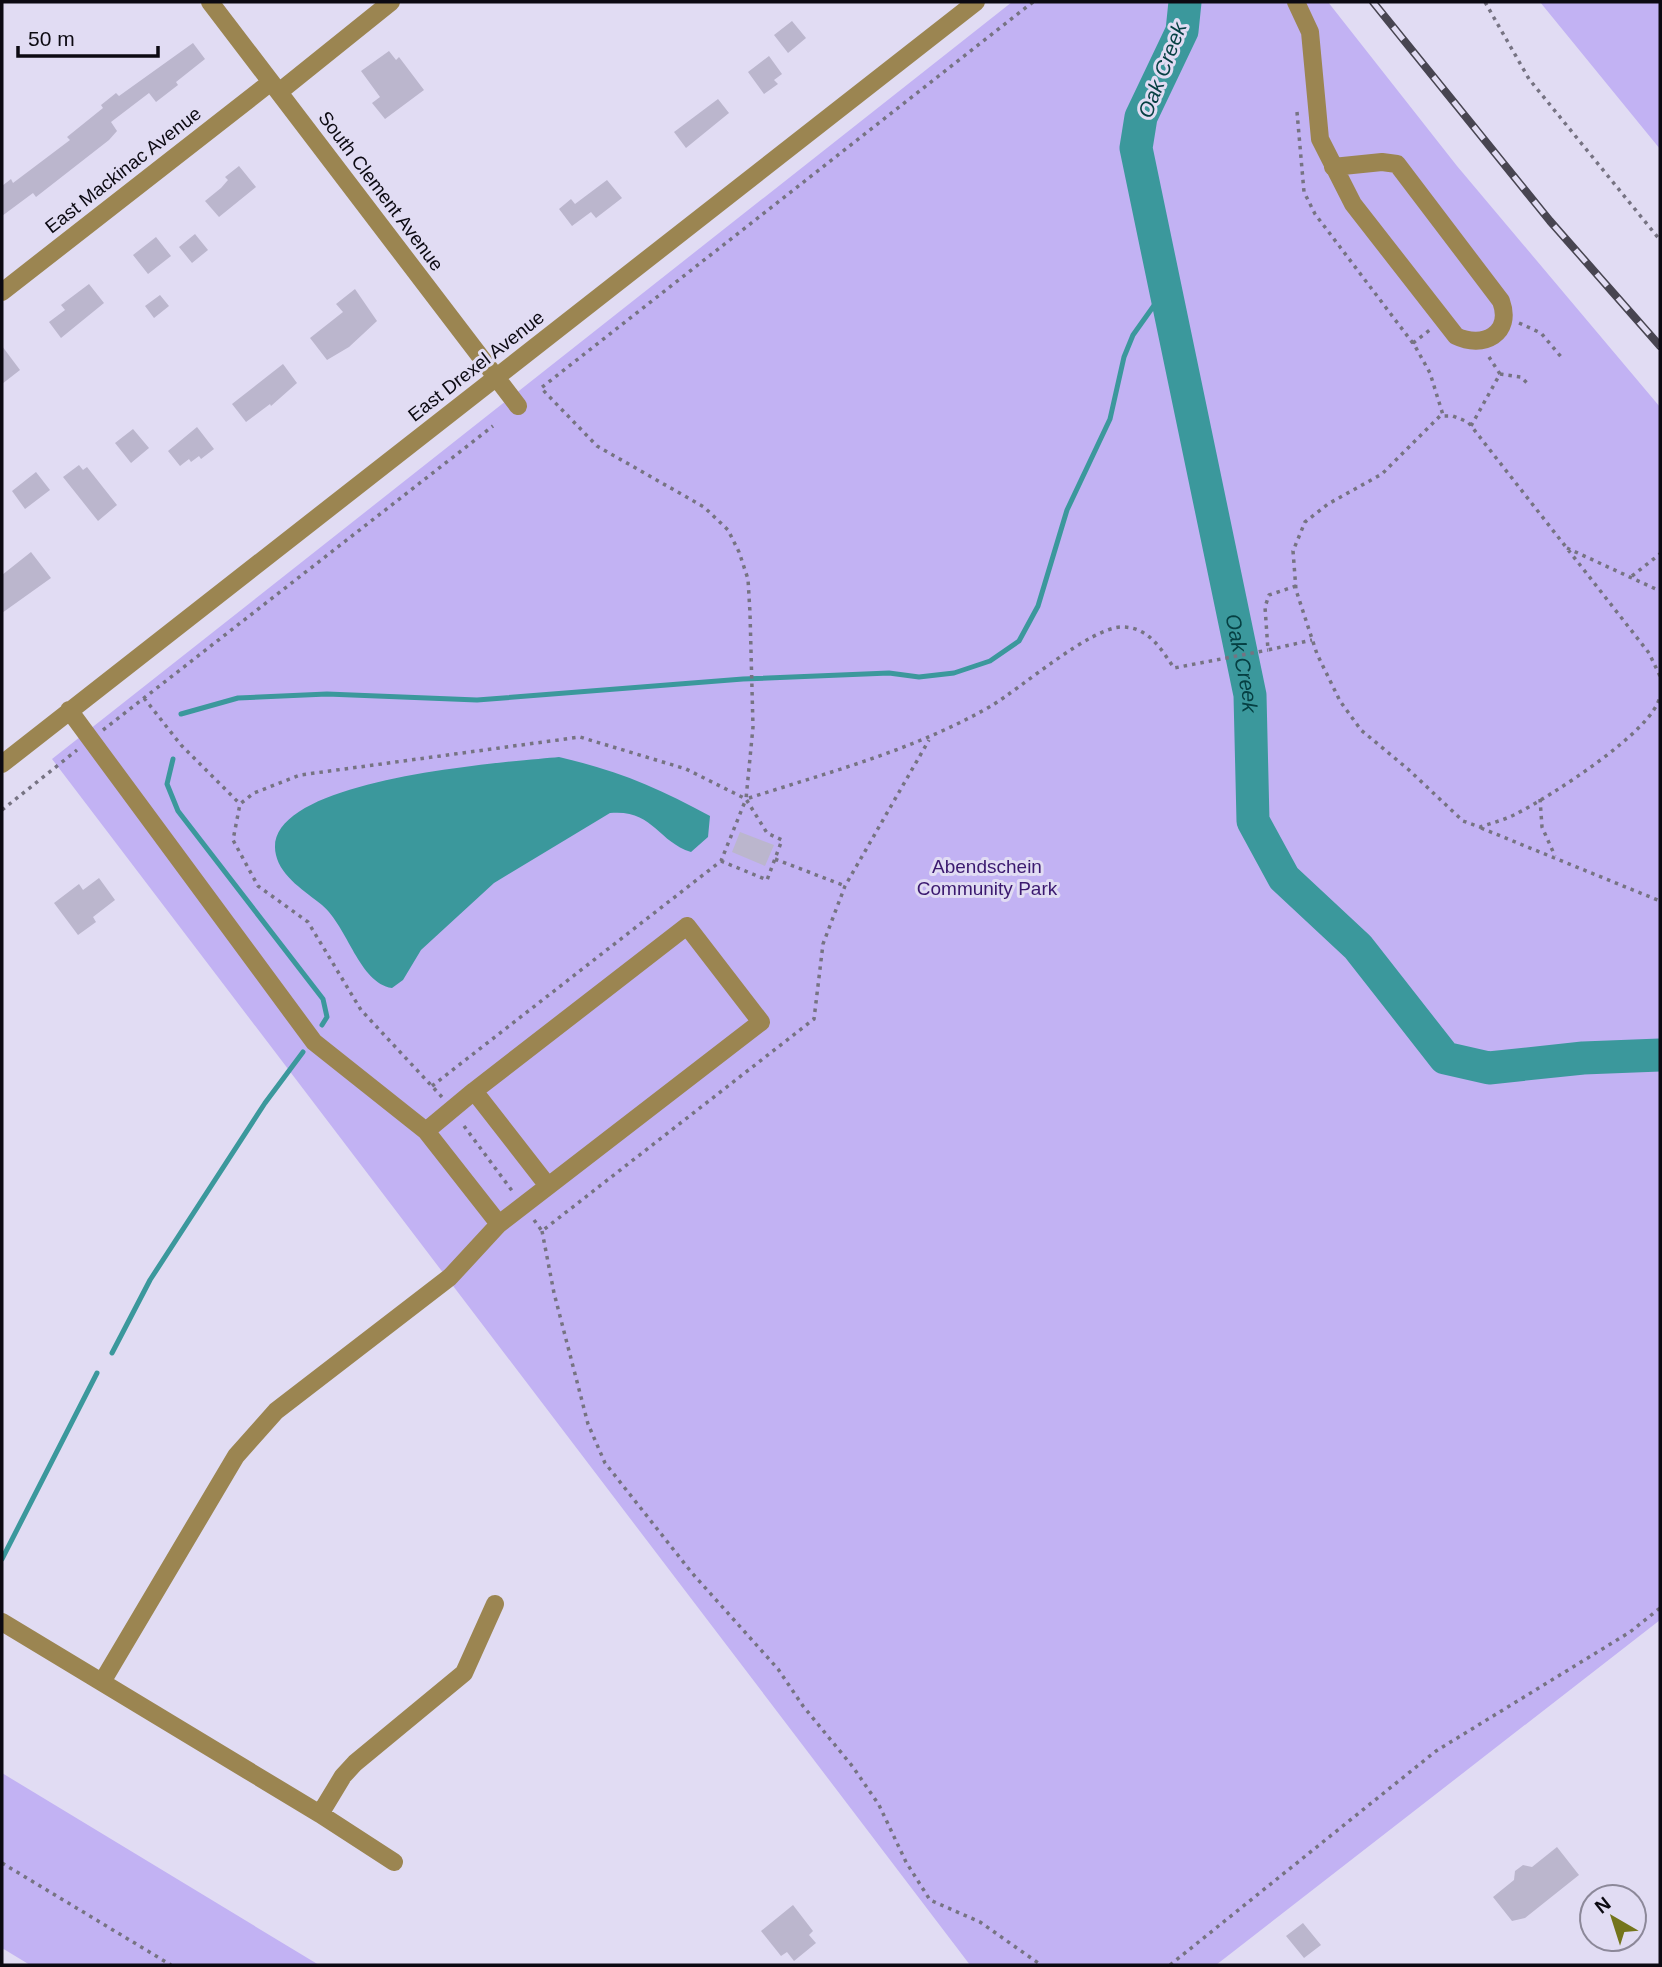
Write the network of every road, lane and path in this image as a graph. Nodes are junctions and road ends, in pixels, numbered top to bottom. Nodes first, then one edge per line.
1 (210, 2) edge
2 (391, 2) edge
3 (976, 2) edge
4 (1033, 2) edge
5 (1296, 2) edge
6 (1485, 2) edge
7 (275, 87) junction
8 (1333, 167) junction
9 (1660, 240) edge
10 (2, 292) edge
11 (1503, 321) junction
12 (1482, 343) junction
13 (1562, 358) dead end
14 (1500, 374) junction
15 (496, 377) junction
16 (1528, 384) dead end
17 (518, 406) dead end
18 (493, 426) dead end
19 (1471, 426) junction
20 (1566, 547) junction
21 (1660, 554) edge
22 (1632, 576) junction
23 (1296, 586) junction
24 (1660, 592) edge
25 (1312, 640) junction
26 (1268, 650) junction
27 (1660, 676) edge
28 (1660, 696) edge
29 (144, 698) junction
30 (69, 710) junction
31 (98, 733) dead end
32 (82, 746) dead end
33 (2, 764) edge
34 (746, 799) junction
35 (1541, 799) junction
36 (240, 804) junction
37 (2, 810) edge
38 (1480, 827) junction
39 (1556, 858) junction
40 (775, 859) junction
41 (722, 861) junction
42 (845, 887) dead end
43 (1660, 901) edge
44 (432, 1086) junction
45 (474, 1091) junction
46 (445, 1101) dead end
47 (426, 1131) junction
48 (548, 1186) junction
49 (499, 1224) junction
50 (542, 1231) dead end
51 (495, 1604) dead end
52 (1660, 1608) edge
53 (2, 1622) edge
54 (102, 1682) junction
55 (320, 1814) junction
56 (394, 1862) dead end
57 (2, 1863) edge
58 (171, 1965) edge
59 (1041, 1965) edge
60 (1170, 1965) edge

1 - 7 street, South Clement Avenue
2 - 7 street, East Mackinac Avenue
3 - 15 street, East Drexel Avenue
4 - 34 path
5 - 8 street
6 - 9 path
7 - 10 street, East Mackinac Avenue
7 - 15 street, South Clement Avenue
8 - 11 street
8 - 12 street
11 - 12 street
11 - 13 path
12 - 14 path
14 - 16 path
14 - 19 path
15 - 17 street, South Clement Avenue
15 - 30 street, East Drexel Avenue
18 - 29 path
19 - 20 path
19 - 23 path
20 - 22 path
20 - 27 path
21 - 22 path
22 - 24 path
23 - 25 path
23 - 26 path
25 - 26 path
25 - 38 path
26 - 34 path
28 - 35 path
29 - 31 path
29 - 36 path
30 - 33 street, East Drexel Avenue
30 - 47 street
32 - 37 path
34 - 36 path
34 - 40 path
34 - 41 path
35 - 38 path
35 - 39 path
36 - 44 path
38 - 39 path
39 - 43 path
40 - 41 path
40 - 42 path
41 - 44 path
44 - 46 path
45 - 47 street
45 - 48 street
45 - 48 street
47 - 49 street
48 - 49 street
49 - 54 street
50 - 59 path
51 - 55 street
52 - 60 path
53 - 54 street
54 - 55 street
55 - 56 street
57 - 58 path

